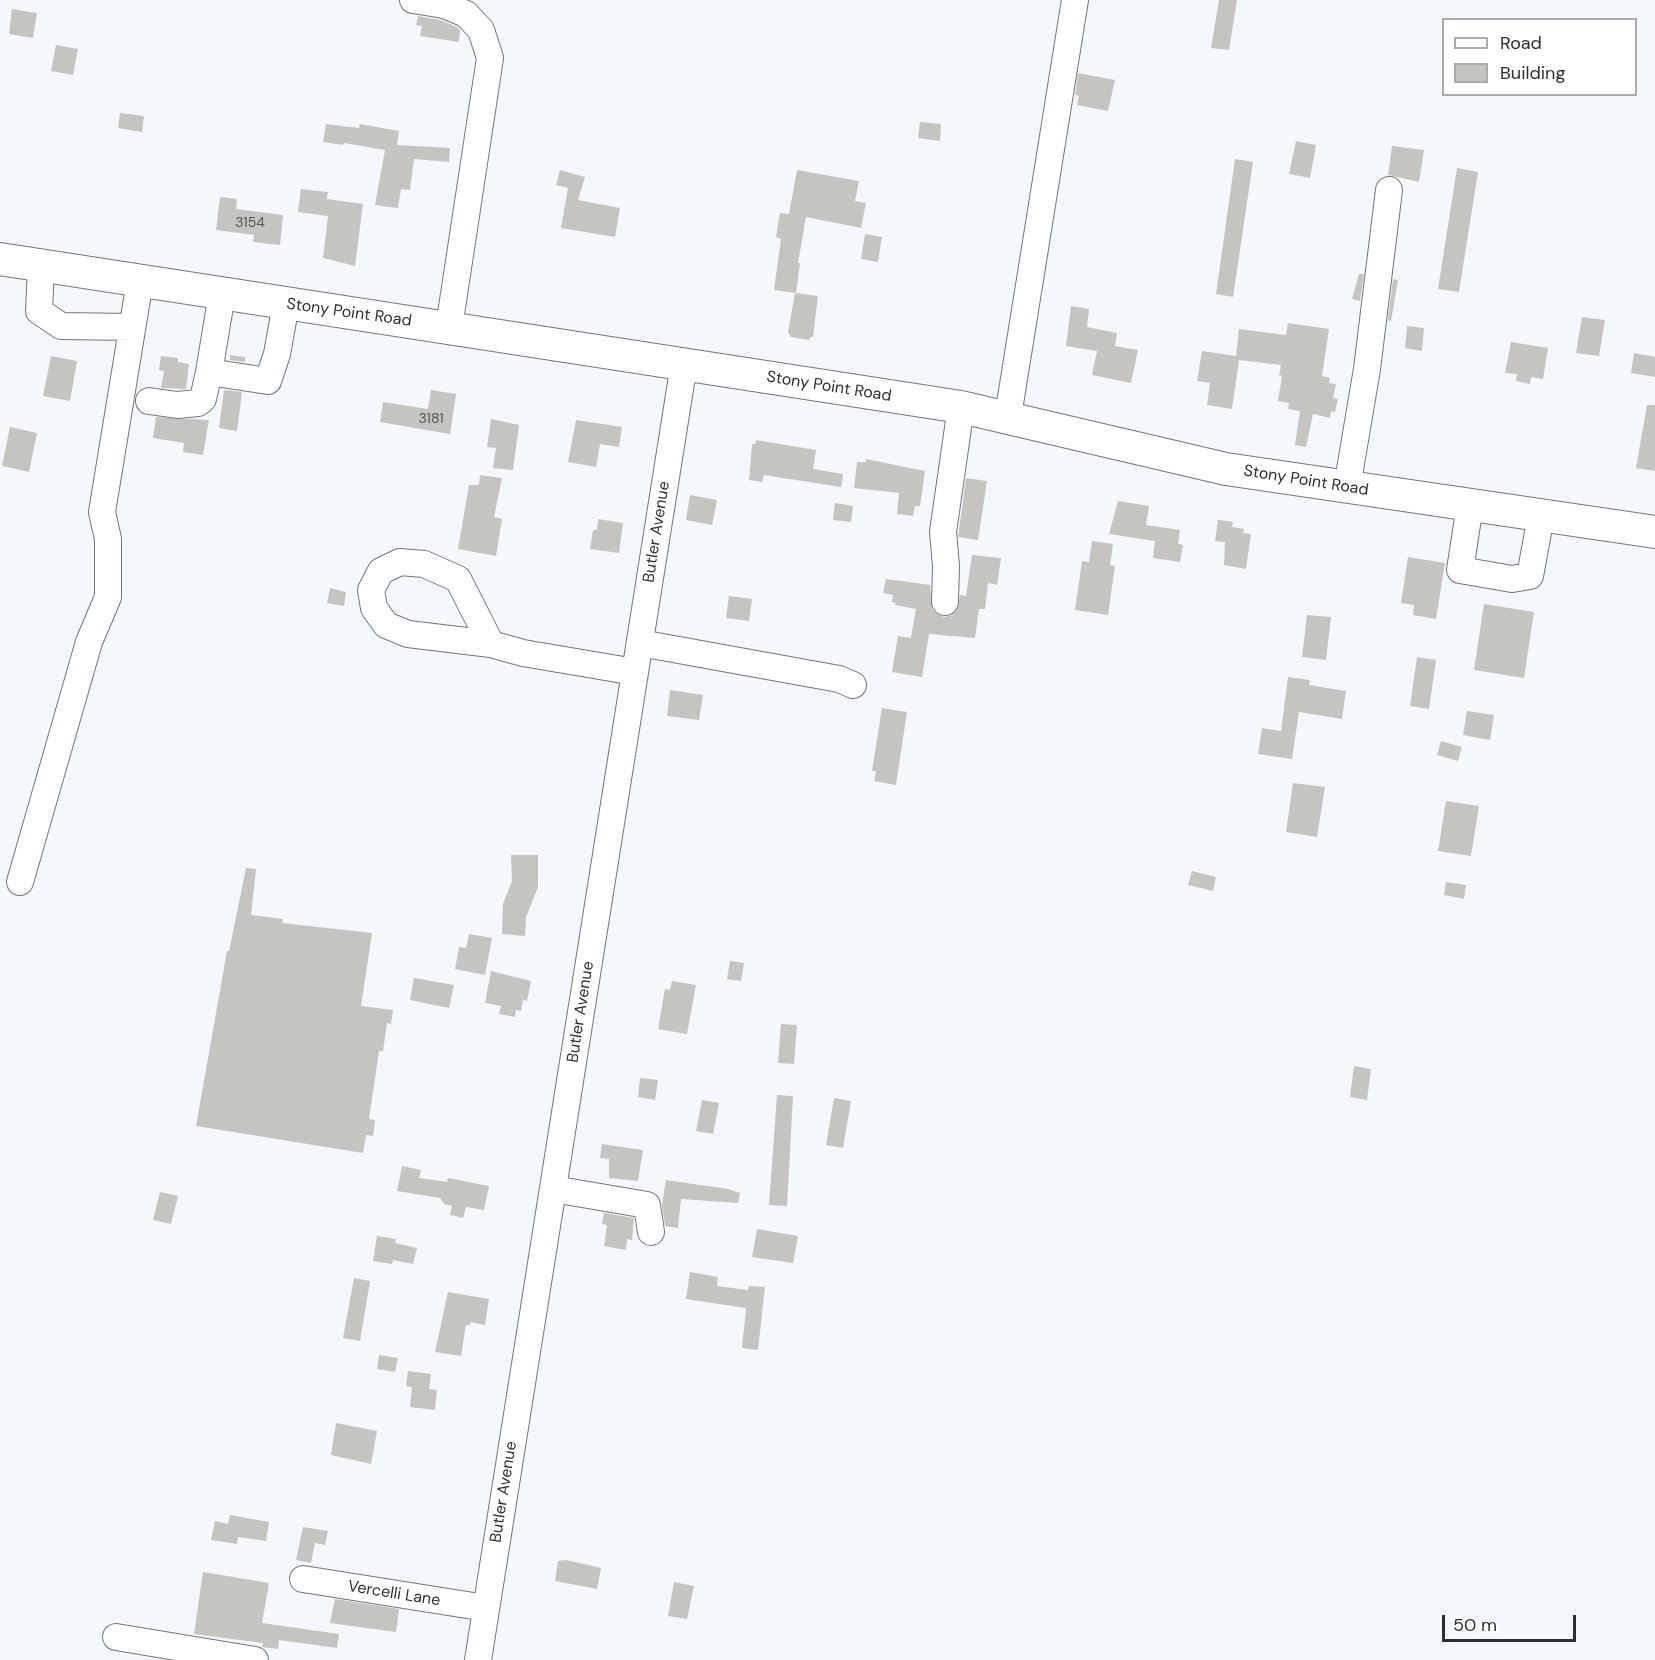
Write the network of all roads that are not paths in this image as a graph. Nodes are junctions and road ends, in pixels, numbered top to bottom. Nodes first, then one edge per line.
1 (413, 0) edge
2 (1074, 0) edge
3 (1389, 190) dead end
4 (0, 260) edge
5 (41, 266) junction
6 (140, 281) junction
7 (222, 294) junction
8 (286, 304) junction
9 (132, 327) junction
10 (449, 327) junction
11 (684, 364) junction
12 (209, 372) junction
13 (149, 401) dead end
14 (961, 407) junction
15 (1008, 416) junction
16 (1347, 487) junction
17 (1470, 506) junction
18 (1541, 516) junction
19 (1655, 532) edge
20 (945, 602) dead end
21 (640, 643) junction
22 (491, 644) junction
23 (635, 672) junction
24 (853, 686) dead end
25 (20, 882) dead end
26 (553, 1189) junction
27 (651, 1232) dead end
28 (303, 1580) dead end
29 (486, 1608) junction
30 (116, 1637) dead end
31 (255, 1660) edge
32 (478, 1660) edge

1 - 10 street
2 - 15 street
3 - 16 street
4 - 5 main road, Stony Point Road
5 - 6 main road, Stony Point Road
5 - 9 street
6 - 7 main road, Stony Point Road
6 - 9 street
7 - 8 main road, Stony Point Road
7 - 12 street
8 - 10 main road, Stony Point Road
8 - 12 street
9 - 25 street
10 - 11 main road, Stony Point Road
11 - 14 main road, Stony Point Road
11 - 21 street, Butler Avenue
12 - 13 street
14 - 15 main road, Stony Point Road
14 - 20 street
15 - 16 main road, Stony Point Road
16 - 17 main road, Stony Point Road
17 - 18 main road, Stony Point Road
17 - 18 street
18 - 19 main road, Stony Point Road
21 - 23 street, Butler Avenue
21 - 24 street
22 - 22 street
22 - 23 street
23 - 26 street, Butler Avenue
26 - 27 street
26 - 29 street, Butler Avenue
28 - 29 street, Vercelli Lane
29 - 32 street, Butler Avenue
30 - 31 street

